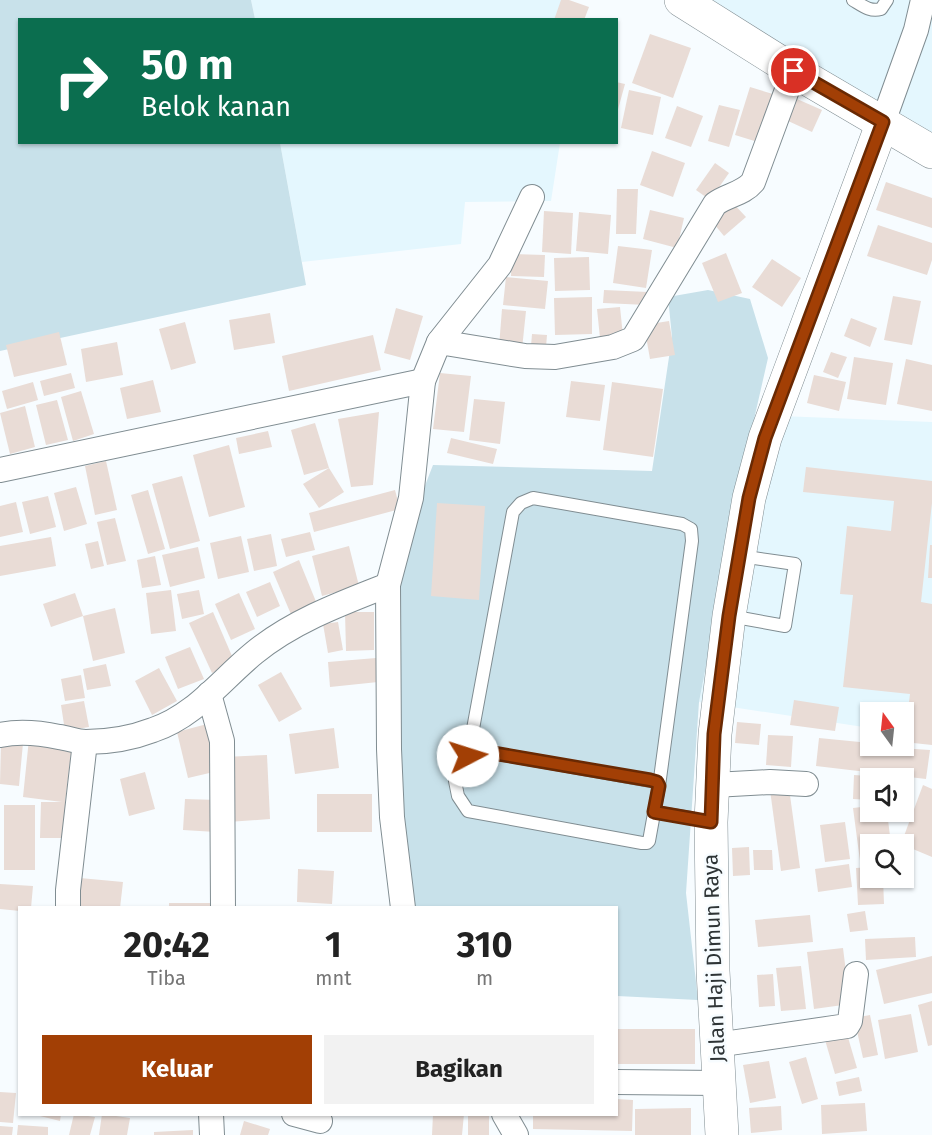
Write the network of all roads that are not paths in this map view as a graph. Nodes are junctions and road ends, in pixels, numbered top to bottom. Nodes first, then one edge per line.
1 (681, 0) edge
2 (853, 0) edge
3 (887, 0) edge
4 (923, 0) edge
5 (794, 71) junction
6 (883, 122) junction
7 (932, 152) edge
8 (532, 198) dead end
9 (439, 342) junction
10 (423, 381) junction
11 (0, 470) edge
12 (739, 556) junction
13 (388, 585) junction
14 (729, 616) junction
15 (209, 694) junction
16 (0, 735) edge
17 (85, 742) junction
18 (468, 756) junction
19 (806, 783) dead end
20 (714, 785) junction
21 (659, 786) junction
22 (654, 812) junction
23 (711, 822) junction
24 (68, 906) edge
25 (223, 906) edge
26 (403, 906) edge
27 (856, 974) dead end
28 (716, 1045) junction
29 (618, 1082) edge
30 (718, 1083) junction
31 (211, 1116) edge
32 (299, 1116) edge
33 (505, 1116) edge
34 (321, 1124) edge
35 (213, 1135) edge
36 (516, 1135) edge
37 (722, 1135) edge

1 - 5 street
2 - 3 lane
4 - 6 street
5 - 6 street
5 - 9 street
6 - 7 street
6 - 12 street, Jalan Haji Dimun Raya
8 - 9 street
9 - 10 street
10 - 11 street
10 - 13 street
12 - 14 street, Jalan Haji Dimun Raya
12 - 14 lane
13 - 15 street
13 - 26 street
14 - 20 street, Jalan Haji Dimun Raya
15 - 17 street
15 - 25 street
16 - 17 street
17 - 24 street
18 - 21 lane
18 - 21 lane
18 - 22 lane
19 - 20 street
20 - 23 street, Jalan Haji Dimun Raya
21 - 22 lane
22 - 23 lane
23 - 28 street, Jalan Haji Dimun Raya
27 - 28 street
28 - 30 street, Jalan Haji Dimun Raya
29 - 30 street
30 - 37 street, Jalan Haji Dimun Raya
31 - 35 street
32 - 34 street
33 - 36 street

